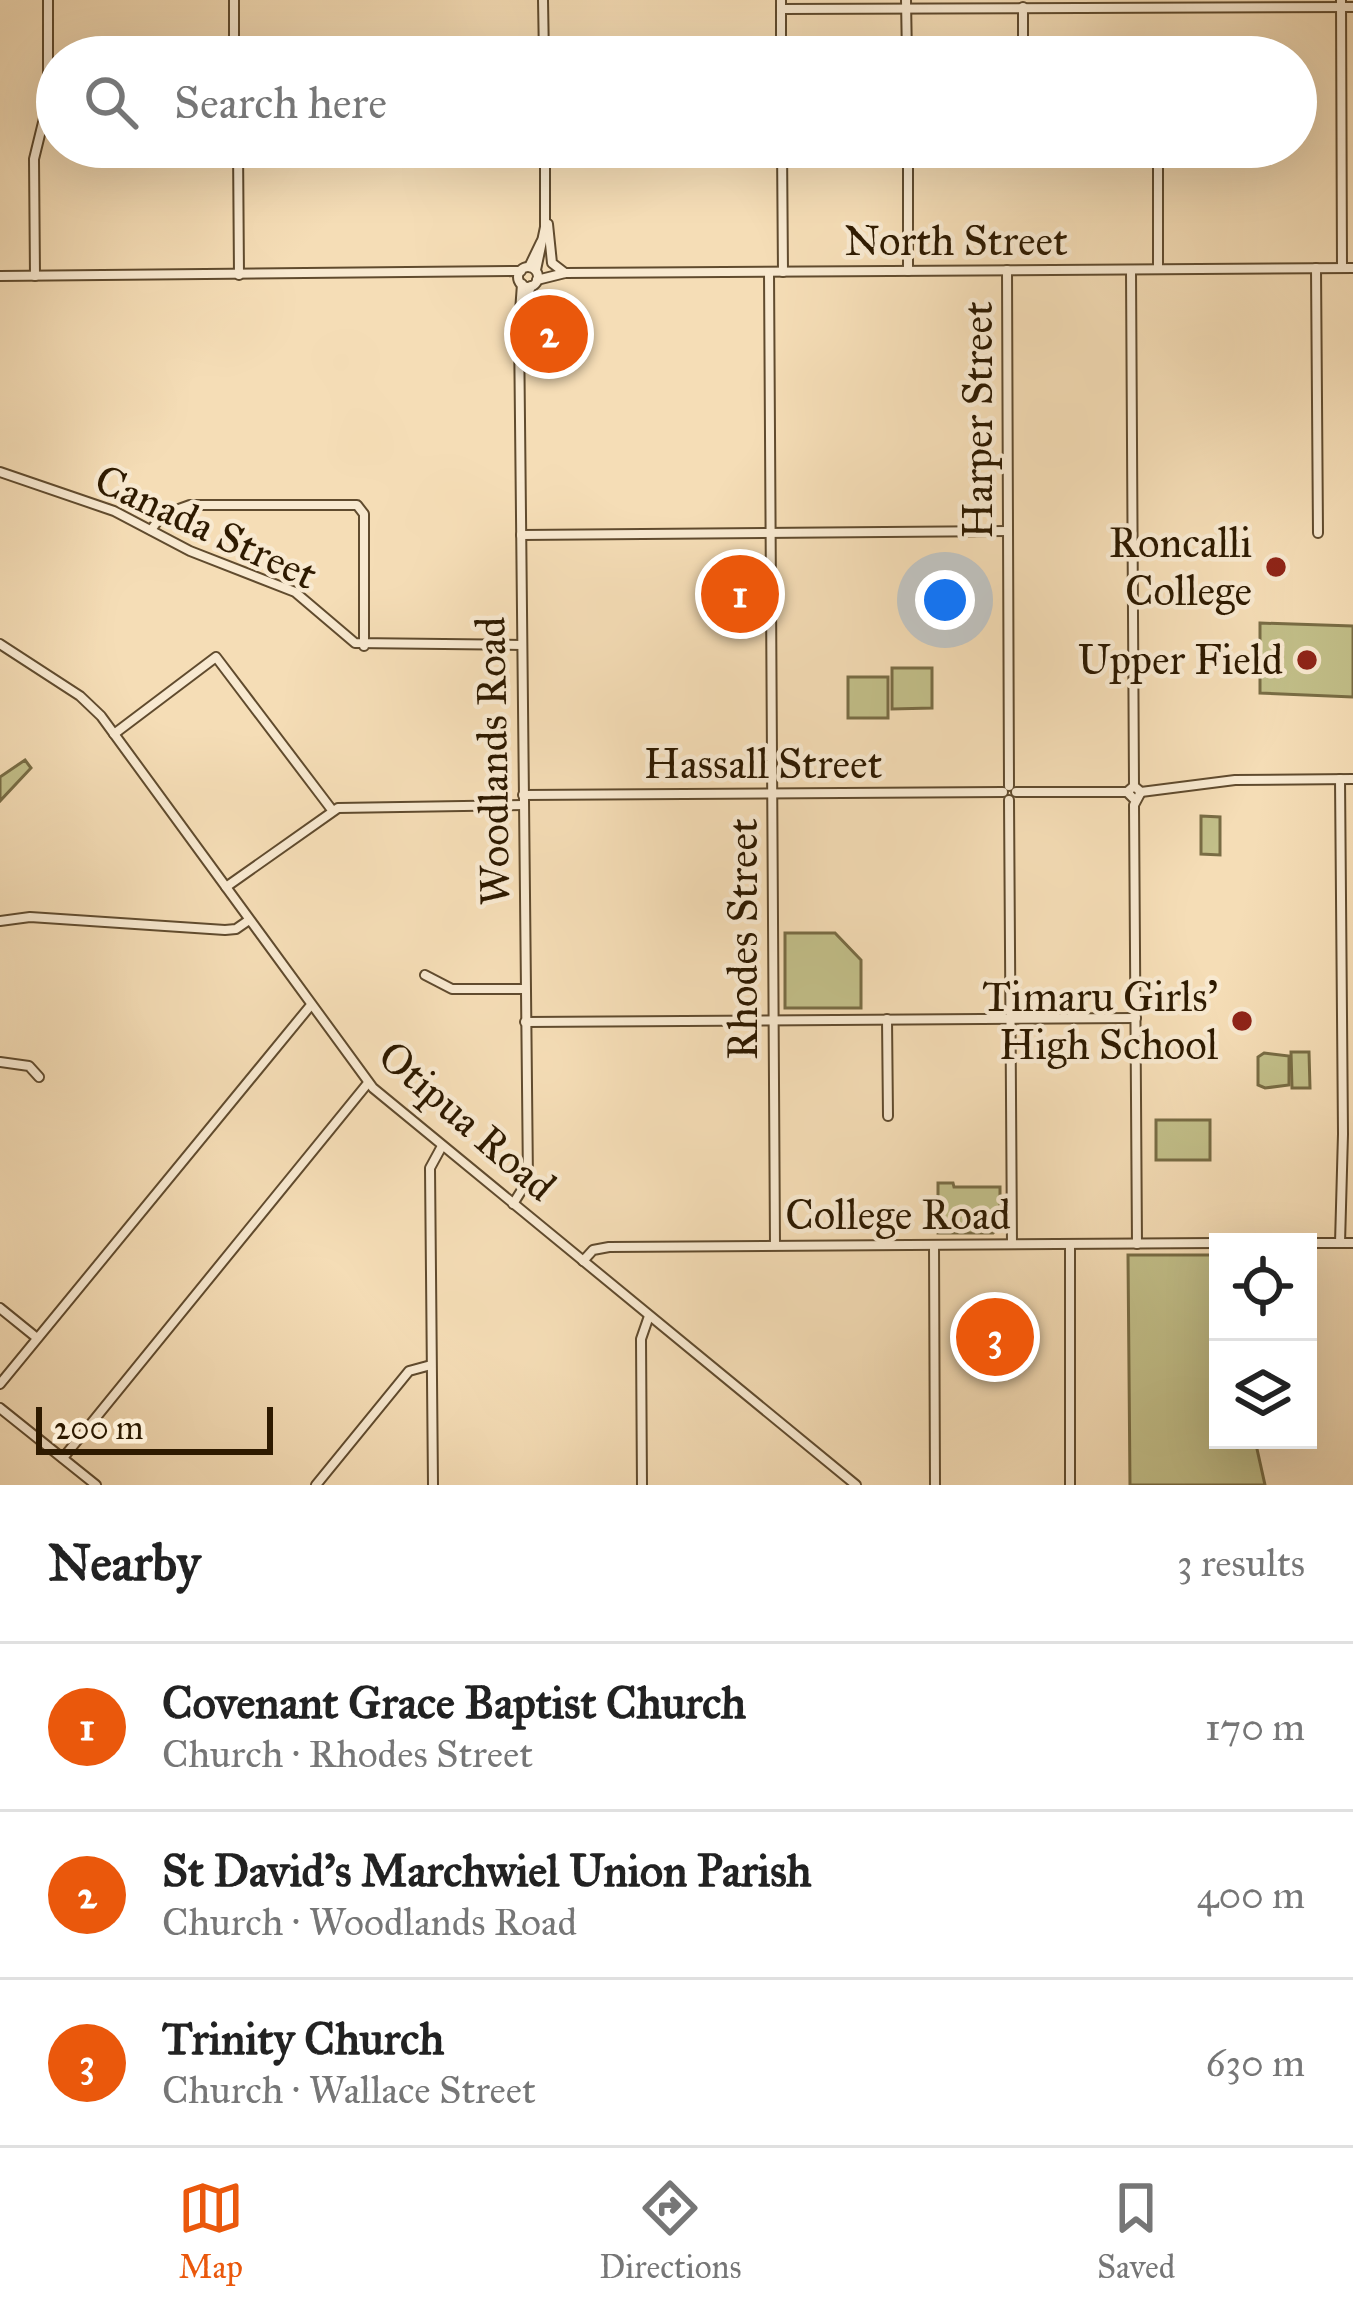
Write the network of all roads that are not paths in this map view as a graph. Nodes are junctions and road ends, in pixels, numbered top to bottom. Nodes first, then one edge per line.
1 (48, 0) edge
2 (234, 0) edge
3 (543, 0) edge
4 (1341, 3) edge
5 (781, 4) edge
6 (906, 4) edge
7 (982, 4) edge
8 (1257, 4) edge
9 (1023, 7) junction
10 (1353, 7) edge
11 (48, 36) edge
12 (234, 36) edge
13 (544, 36) edge
14 (782, 36) edge
15 (907, 36) edge
16 (1024, 36) edge
17 (36, 151) edge
18 (238, 168) edge
19 (545, 168) edge
20 (782, 168) edge
21 (908, 168) edge
22 (1158, 168) edge
23 (546, 217) junction
24 (1316, 268) junction
25 (1348, 268) edge
26 (1158, 269) junction
27 (1007, 270) junction
28 (1131, 271) junction
29 (769, 272) junction
30 (783, 272) junction
31 (908, 272) junction
32 (562, 273) junction
33 (239, 275) junction
34 (0, 276) edge
35 (35, 276) junction
36 (529, 276) junction
37 (0, 472) edge
38 (151, 530) junction
39 (1008, 531) junction
40 (770, 533) junction
41 (1318, 533) dead end
42 (521, 535) junction
43 (0, 644) edge
44 (522, 645) junction
45 (364, 646) junction
46 (114, 734) junction
47 (1340, 779) junction
48 (1353, 779) edge
49 (1134, 792) junction
50 (1009, 793) junction
51 (772, 794) junction
52 (524, 800) junction
53 (332, 810) junction
54 (226, 887) junction
55 (249, 920) junction
56 (0, 921) edge
57 (425, 975) dead end
58 (525, 989) junction
59 (1348, 998) edge
60 (311, 1005) junction
61 (1136, 1018) junction
62 (887, 1019) junction
63 (1010, 1019) junction
64 (772, 1020) junction
65 (525, 1022) junction
66 (0, 1062) edge
67 (39, 1077) dead end
68 (368, 1083) junction
69 (888, 1116) dead end
70 (442, 1146) junction
71 (513, 1204) junction
72 (1209, 1243) edge
73 (1317, 1243) edge
74 (1340, 1243) junction
75 (1353, 1243) edge
76 (1012, 1244) junction
77 (1070, 1244) junction
78 (1137, 1244) junction
79 (776, 1245) junction
80 (934, 1245) junction
81 (583, 1261) junction
82 (0, 1308) edge
83 (649, 1316) junction
84 (37, 1338) junction
85 (431, 1364) junction
86 (0, 1384) edge
87 (0, 1408) edge
88 (63, 1459) junction
89 (96, 1485) edge
90 (316, 1485) edge
91 (433, 1485) edge
92 (642, 1485) edge
93 (856, 1485) edge
94 (935, 1485) edge
95 (1070, 1485) edge

1 - 11 street
2 - 12 street
3 - 13 street
4 - 8 street
4 - 10 street
4 - 25 street
5 - 6 street
5 - 14 street
6 - 7 street
6 - 15 street
7 - 9 street
8 - 9 street
9 - 16 street
17 - 35 street
18 - 33 street
19 - 23 street
20 - 30 street
21 - 31 street
22 - 26 street
23 - 32 street
23 - 36 street, Woodlands Road
24 - 25 street, North Street
24 - 26 street, North Street
24 - 41 street
26 - 28 street, North Street
27 - 28 street, North Street
27 - 31 street, North Street
27 - 39 street, Harper Street
28 - 49 street
29 - 30 street, North Street
29 - 32 street, North Street
29 - 40 street, Rhodes Street
30 - 31 street, North Street
32 - 36 street, North Street
33 - 35 street, North Street
33 - 36 street, North Street
34 - 35 street, North Street
36 - 42 street, Woodlands Road
37 - 38 street, Canada Street
38 - 45 street, Canada Street
38 - 45 street
39 - 40 street
39 - 50 street, Harper Street
40 - 42 street
40 - 51 street, Rhodes Street
42 - 44 street, Woodlands Road
43 - 46 street, Otipua Road
44 - 45 street
44 - 52 street, Woodlands Road
46 - 53 street
46 - 54 street, Otipua Road
47 - 48 street, Hassall Street
47 - 49 street, Hassall Street
47 - 59 street
49 - 50 street, Hassall Street
49 - 61 street
50 - 51 street, Hassall Street
50 - 63 street, Harper Street
51 - 52 street, Hassall Street
51 - 64 street, Rhodes Street
52 - 53 street, Hassall Street
52 - 58 street, Woodlands Road
53 - 54 street
54 - 55 street, Otipua Road
55 - 56 street
55 - 60 street, Otipua Road
57 - 58 street
58 - 65 street, Woodlands Road
59 - 74 street
60 - 68 street, Otipua Road
60 - 84 street
61 - 63 street
61 - 78 street
62 - 63 street
62 - 64 street
62 - 69 street
63 - 76 street, Harper Street
64 - 65 street
64 - 79 street, Rhodes Street
65 - 71 street, Woodlands Road
66 - 67 street
68 - 70 street, Otipua Road
68 - 88 street
70 - 71 street, Otipua Road
70 - 85 street
71 - 81 street, Otipua Road
72 - 78 street, College Road
73 - 74 street
74 - 75 street
76 - 77 street, College Road
76 - 80 street, College Road
77 - 78 street, College Road
77 - 95 street
79 - 80 street, College Road
79 - 81 street, College Road
80 - 94 street
81 - 83 street, Otipua Road
82 - 84 street
83 - 92 street
83 - 93 street, Otipua Road
84 - 86 street
85 - 90 street
85 - 91 street
87 - 88 street
88 - 89 street

